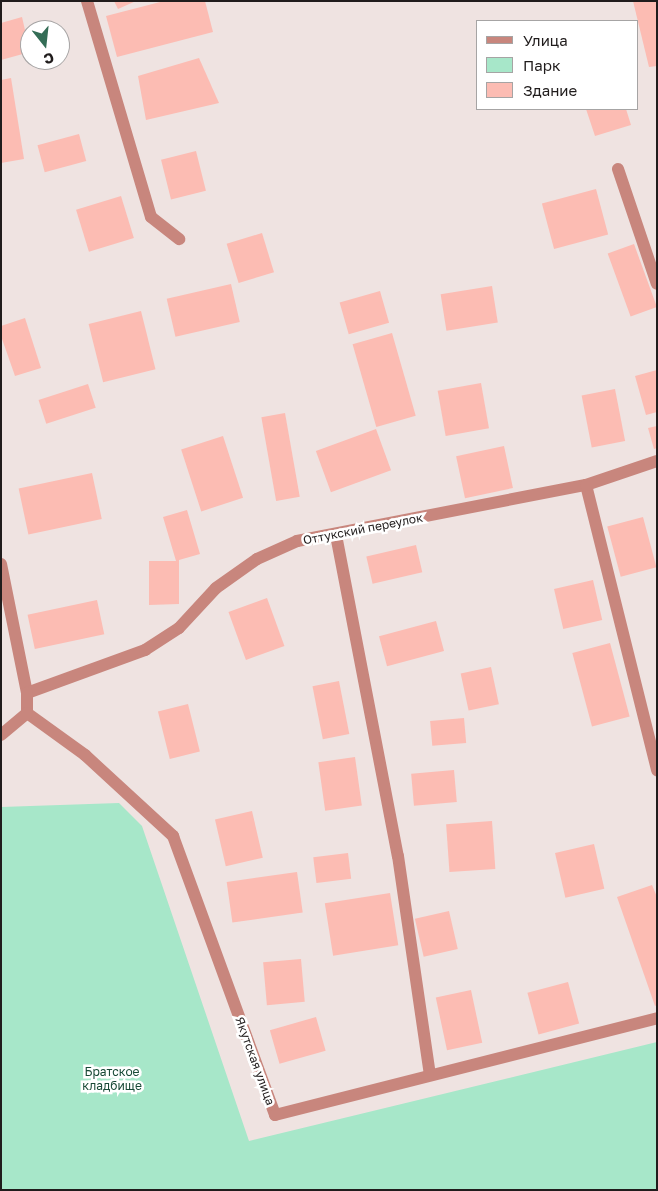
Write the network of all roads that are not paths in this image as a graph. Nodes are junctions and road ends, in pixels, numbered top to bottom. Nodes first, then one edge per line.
1 (87, 1) edge
2 (618, 169) dead end
3 (179, 239) dead end
4 (657, 284) edge
5 (657, 462) edge
6 (586, 485) junction
7 (336, 535) junction
8 (1, 564) edge
9 (26, 693) junction
10 (26, 713) junction
11 (1, 735) edge
12 (657, 770) edge
13 (657, 1018) edge
14 (430, 1075) junction

1 - 3 street
2 - 4 street
5 - 6 street, Оттукский переулок
6 - 7 street, Оттукский переулок
6 - 12 street
7 - 9 street, Оттукский переулок
7 - 14 street
8 - 9 street
9 - 10 street
10 - 11 street
10 - 14 street, Якутская улица
13 - 14 street, Якутская улица

